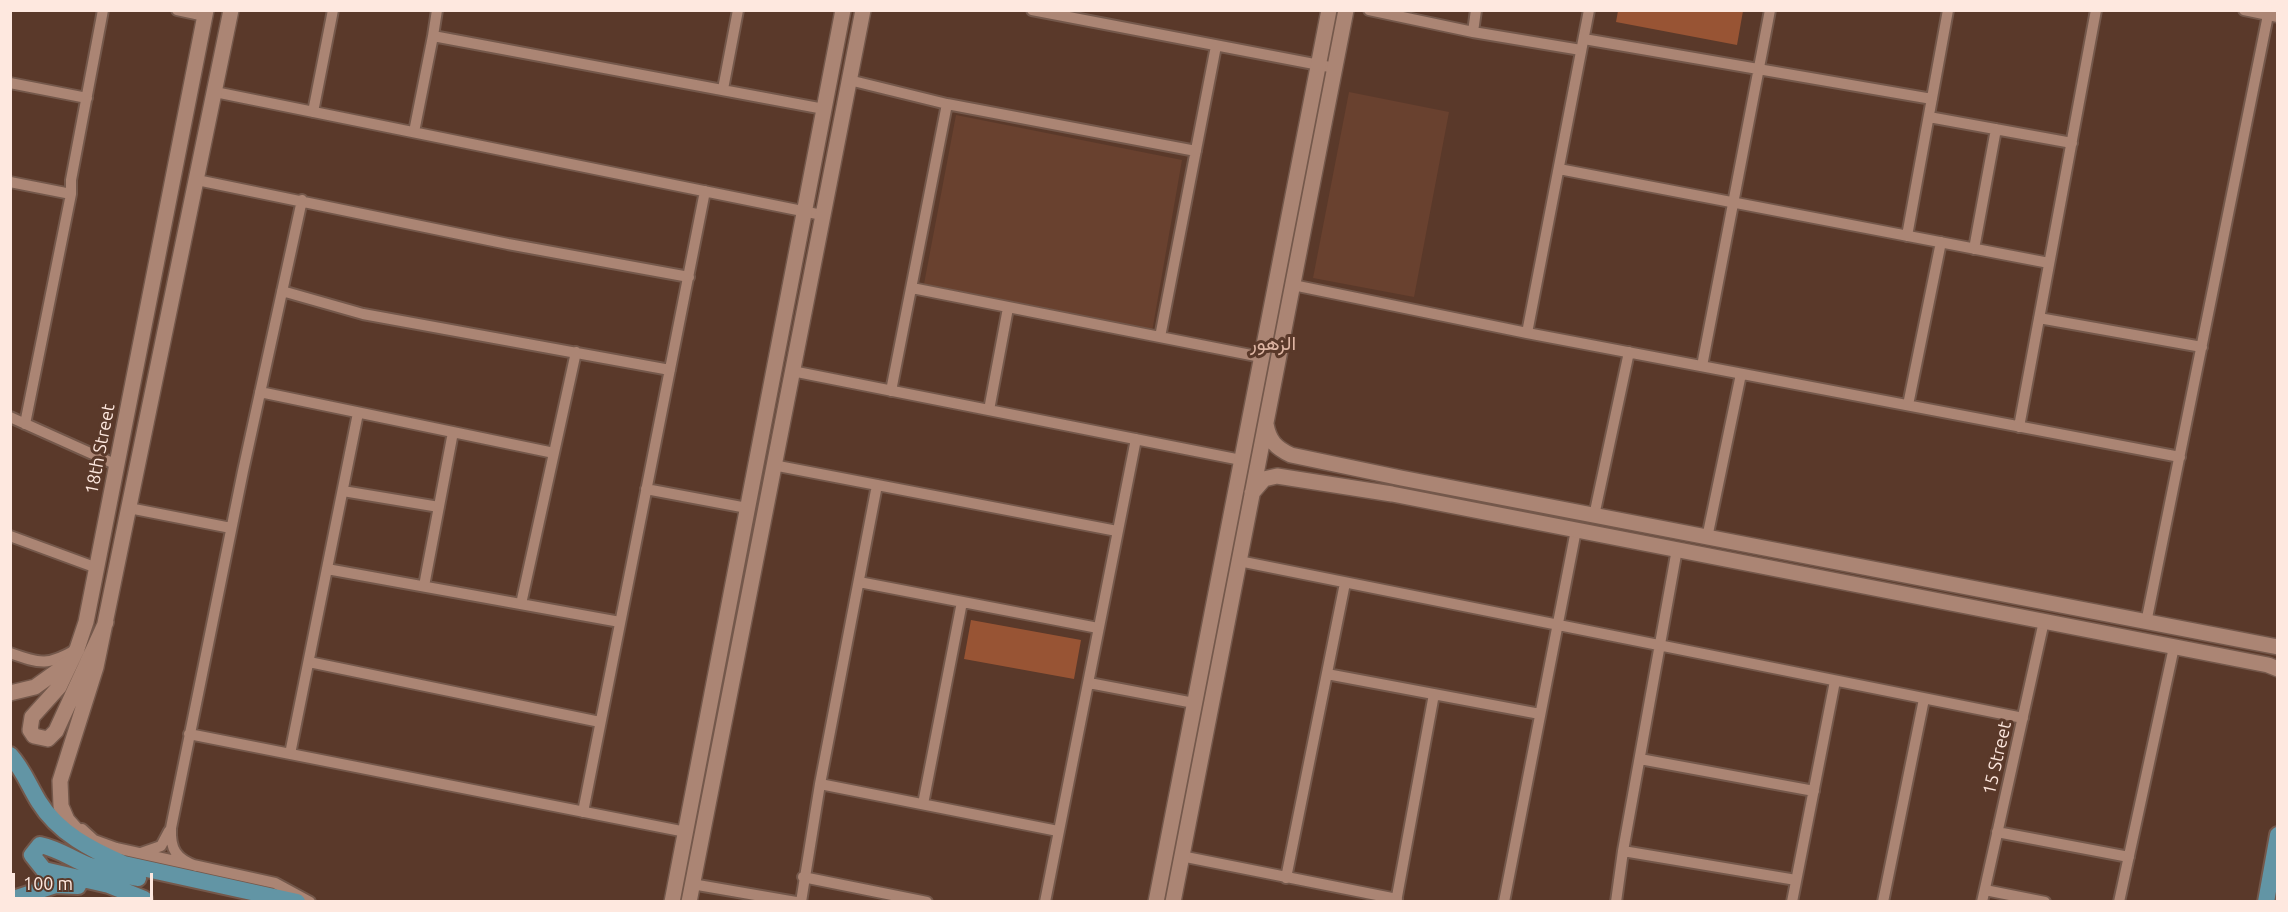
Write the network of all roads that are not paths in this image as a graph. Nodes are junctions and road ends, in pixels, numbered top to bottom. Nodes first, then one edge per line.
1 (104, 10) edge
2 (177, 10) edge
3 (231, 10) edge
4 (333, 10) edge
5 (437, 10) edge
6 (738, 10) edge
7 (843, 10) edge
8 (863, 10) edge
9 (1032, 10) edge
10 (1329, 10) edge
11 (1346, 10) edge
12 (1369, 10) edge
13 (1476, 10) edge
14 (1589, 10) edge
15 (1770, 10) edge
16 (1948, 10) edge
17 (2096, 10) edge
18 (2244, 10) edge
19 (205, 13) edge
20 (1069, 14) edge
21 (2273, 16) edge
22 (1473, 32) junction
23 (433, 36) junction
24 (1582, 45) junction
25 (1216, 46) junction
26 (1318, 65) junction
27 (1335, 68) junction
28 (1758, 69) junction
29 (849, 81) junction
30 (10, 83) edge
31 (723, 88) junction
32 (215, 92) junction
33 (87, 98) junction
34 (1932, 99) junction
35 (947, 104) junction
36 (824, 109) junction
37 (312, 112) junction
38 (1929, 117) junction
39 (1996, 129) junction
40 (414, 132) junction
41 (2072, 143) junction
42 (1196, 151) junction
43 (1559, 169) junction
44 (197, 180) junction
45 (10, 182) edge
46 (705, 191) junction
47 (71, 194) junction
48 (302, 200) junction
49 (1733, 203) junction
50 (804, 212) junction
51 (822, 215) junction
52 (1907, 236) junction
53 (1941, 242) junction
54 (1974, 249) junction
55 (2049, 263) junction
56 (689, 277) junction
57 (1293, 285) junction
58 (912, 288) junction
59 (282, 291) junction
60 (1008, 308) junction
61 (2039, 318) junction
62 (1527, 333) junction
63 (1160, 337) junction
64 (2202, 347) junction
65 (576, 352) junction
66 (1629, 352) junction
67 (1261, 357) junction
68 (1702, 366) junction
69 (670, 370) junction
70 (792, 371) junction
71 (1741, 374) junction
72 (132, 387) junction
73 (891, 391) junction
74 (260, 392) junction
75 (1908, 405) junction
76 (989, 410) junction
77 (358, 413) junction
78 (10, 417) edge
79 (25, 424) junction
80 (1266, 424) junction
81 (2019, 426) junction
82 (453, 432) junction
83 (1136, 439) junction
84 (554, 453) junction
85 (1291, 455) junction
86 (2180, 457) junction
87 (1241, 460) junction
88 (117, 465) junction
89 (773, 465) junction
90 (1287, 476) junction
91 (877, 485) junction
92 (646, 489) junction
93 (343, 490) junction
94 (1235, 492) junction
95 (1252, 494) junction
96 (439, 507) junction
97 (129, 508) junction
98 (747, 508) junction
99 (1594, 516) junction
100 (231, 528) junction
101 (1575, 530) junction
102 (1117, 531) junction
103 (10, 536) edge
104 (1707, 538) junction
105 (1677, 549) junction
106 (1239, 561) junction
107 (97, 568) junction
108 (327, 569) junction
109 (859, 582) junction
110 (1345, 583) junction
111 (424, 586) junction
112 (962, 602) junction
113 (521, 604) junction
114 (2044, 621) junction
115 (106, 622) junction
116 (620, 622) junction
117 (2146, 623) junction
118 (1558, 626) junction
119 (1098, 628) junction
120 (1660, 646) junction
121 (2174, 647) junction
122 (2277, 647) edge
123 (10, 653) edge
124 (75, 655) junction
125 (309, 662) junction
126 (2277, 669) edge
127 (1327, 674) junction
128 (1835, 681) junction
129 (1089, 683) junction
130 (10, 693) edge
131 (1434, 694) junction
132 (1924, 699) junction
133 (1194, 703) junction
134 (1540, 714) junction
135 (2023, 718) junction
136 (600, 722) junction
137 (189, 734) junction
138 (290, 754) junction
139 (10, 755) edge
140 (1640, 759) junction
141 (820, 784) junction
142 (1814, 791) junction
143 (923, 804) junction
144 (583, 812) junction
145 (171, 828) junction
146 (1058, 831) junction
147 (686, 832) junction
148 (1997, 832) junction
149 (2277, 836) edge
150 (1623, 851) junction
151 (138, 853) junction
152 (99, 854) junction
153 (1181, 856) junction
154 (2129, 857) junction
155 (196, 866) junction
156 (803, 877) junction
157 (1286, 878) junction
158 (1796, 880) junction
159 (210, 883) junction
160 (692, 884) junction
161 (1985, 890) junction
162 (674, 898) edge
163 (11, 900) edge
164 (1396, 900) edge
165 (148, 901) edge
166 (297, 902) edge
167 (310, 902) edge
168 (689, 902) edge
169 (796, 902) edge
170 (801, 902) edge
171 (927, 902) edge
172 (1045, 902) edge
173 (1156, 902) edge
174 (1173, 902) edge
175 (1504, 902) edge
176 (1616, 902) edge
177 (1792, 902) edge
178 (1883, 902) edge
179 (1982, 902) edge
180 (2045, 902) edge
181 (2119, 902) edge
182 (2266, 902) edge

1 - 33 street
2 - 19 street
3 - 32 street
4 - 37 street
5 - 23 street
6 - 31 street
7 - 36 street
8 - 29 street
9 - 20 street
10 - 26 street
11 - 27 street
12 - 22 street
13 - 22 street
14 - 24 street
15 - 28 street
16 - 34 street
17 - 41 street
18 - 21 street
19 - 72 street, 18th Street
20 - 25 street
21 - 64 street
22 - 24 street
23 - 31 street
23 - 40 street
24 - 28 street
24 - 43 street
25 - 26 street
25 - 42 street
26 - 27 street
26 - 67 street
27 - 57 street
28 - 34 street
28 - 49 street
29 - 35 street
29 - 51 street
30 - 33 street
31 - 36 street
32 - 37 street
32 - 44 street
33 - 47 street
34 - 38 street
35 - 42 street
35 - 58 street
36 - 50 street
37 - 40 street
38 - 39 street
38 - 52 street
39 - 41 street
39 - 54 street
40 - 46 street
41 - 55 street
42 - 63 street
43 - 49 street
43 - 62 street
44 - 48 street
44 - 97 street
45 - 47 street
46 - 50 street
46 - 56 street
47 - 79 street
48 - 56 street
48 - 59 street
49 - 52 street
49 - 68 street
50 - 51 street
50 - 98 street
51 - 70 street
52 - 53 street
53 - 54 street
53 - 75 street
54 - 55 street
55 - 61 street
56 - 69 street
57 - 62 street
57 - 80 street
58 - 60 street
58 - 73 street
59 - 65 street
59 - 74 street
60 - 63 street
60 - 76 street
61 - 64 street
61 - 81 street
62 - 66 street
63 - 67 street
64 - 86 street
65 - 69 street
65 - 84 street
66 - 68 street
66 - 99 street
67 - 87 street
68 - 71 street
69 - 92 street
70 - 73 street
70 - 89 street
71 - 75 street
71 - 104 street
72 - 88 street, 18th Street
72 - 97 street
73 - 76 street
74 - 77 street
74 - 100 street
75 - 81 street
76 - 83 street
77 - 82 street
77 - 93 street
78 - 79 street
79 - 88 street
80 - 85 street
80 - 95 street
81 - 86 street
82 - 84 street
82 - 96 street
83 - 87 street
83 - 102 street
84 - 113 street
85 - 90 street
85 - 99 street
86 - 117 street
87 - 94 street
88 - 107 street, 18th Street
89 - 91 street
89 - 160 street
90 - 95 street
90 - 101 street
91 - 102 street
91 - 109 street
92 - 98 street
92 - 116 street
93 - 96 street
93 - 108 street
94 - 106 street
94 - 133 street
95 - 106 street
96 - 111 street
97 - 100 street
97 - 115 street
98 - 147 street
99 - 104 street
100 - 137 street
101 - 105 street
101 - 118 street
102 - 119 street
103 - 107 street
104 - 117 street
105 - 114 street
105 - 120 street
106 - 110 street
106 - 153 street
107 - 124 street, 18th Street
108 - 111 street
108 - 125 street
109 - 112 street
109 - 141 street
110 - 118 street
110 - 127 street
111 - 113 street
112 - 119 street
112 - 143 street
113 - 116 street
114 - 121 street
114 - 135 street, 15 Street
115 - 124 street, 18th Street
115 - 151 street
115 - 152 street
116 - 136 street
117 - 122 street
118 - 120 street
118 - 134 street
119 - 129 street
120 - 128 street
120 - 140 street
121 - 126 street
121 - 154 street
123 - 124 street
124 - 130 street
125 - 136 street
125 - 138 street
127 - 131 street
127 - 157 street
128 - 132 street
128 - 142 street
129 - 133 street
129 - 146 street
131 - 134 street
131 - 164 street
132 - 135 street
132 - 178 street
133 - 173 street
134 - 175 street
135 - 148 street, 15 Street
136 - 144 street
137 - 138 street
137 - 145 street
138 - 144 street
139 - 152 main road
140 - 142 street
140 - 150 street
141 - 143 street
141 - 156 street
142 - 158 street
143 - 146 street
144 - 147 street
145 - 151 street
145 - 155 street
146 - 172 street
147 - 162 street
148 - 154 street
148 - 161 street, 15 Street
149 - 182 main road
150 - 158 street
150 - 176 street
151 - 155 street
152 - 159 main road
153 - 157 street
153 - 174 street
154 - 181 street
155 - 167 street
156 - 170 street
156 - 171 street
157 - 164 street
158 - 177 street
159 - 165 main road
159 - 166 main road
160 - 168 street
160 - 169 street
161 - 179 street, 15 Street
161 - 180 street
163 - 165 main road

